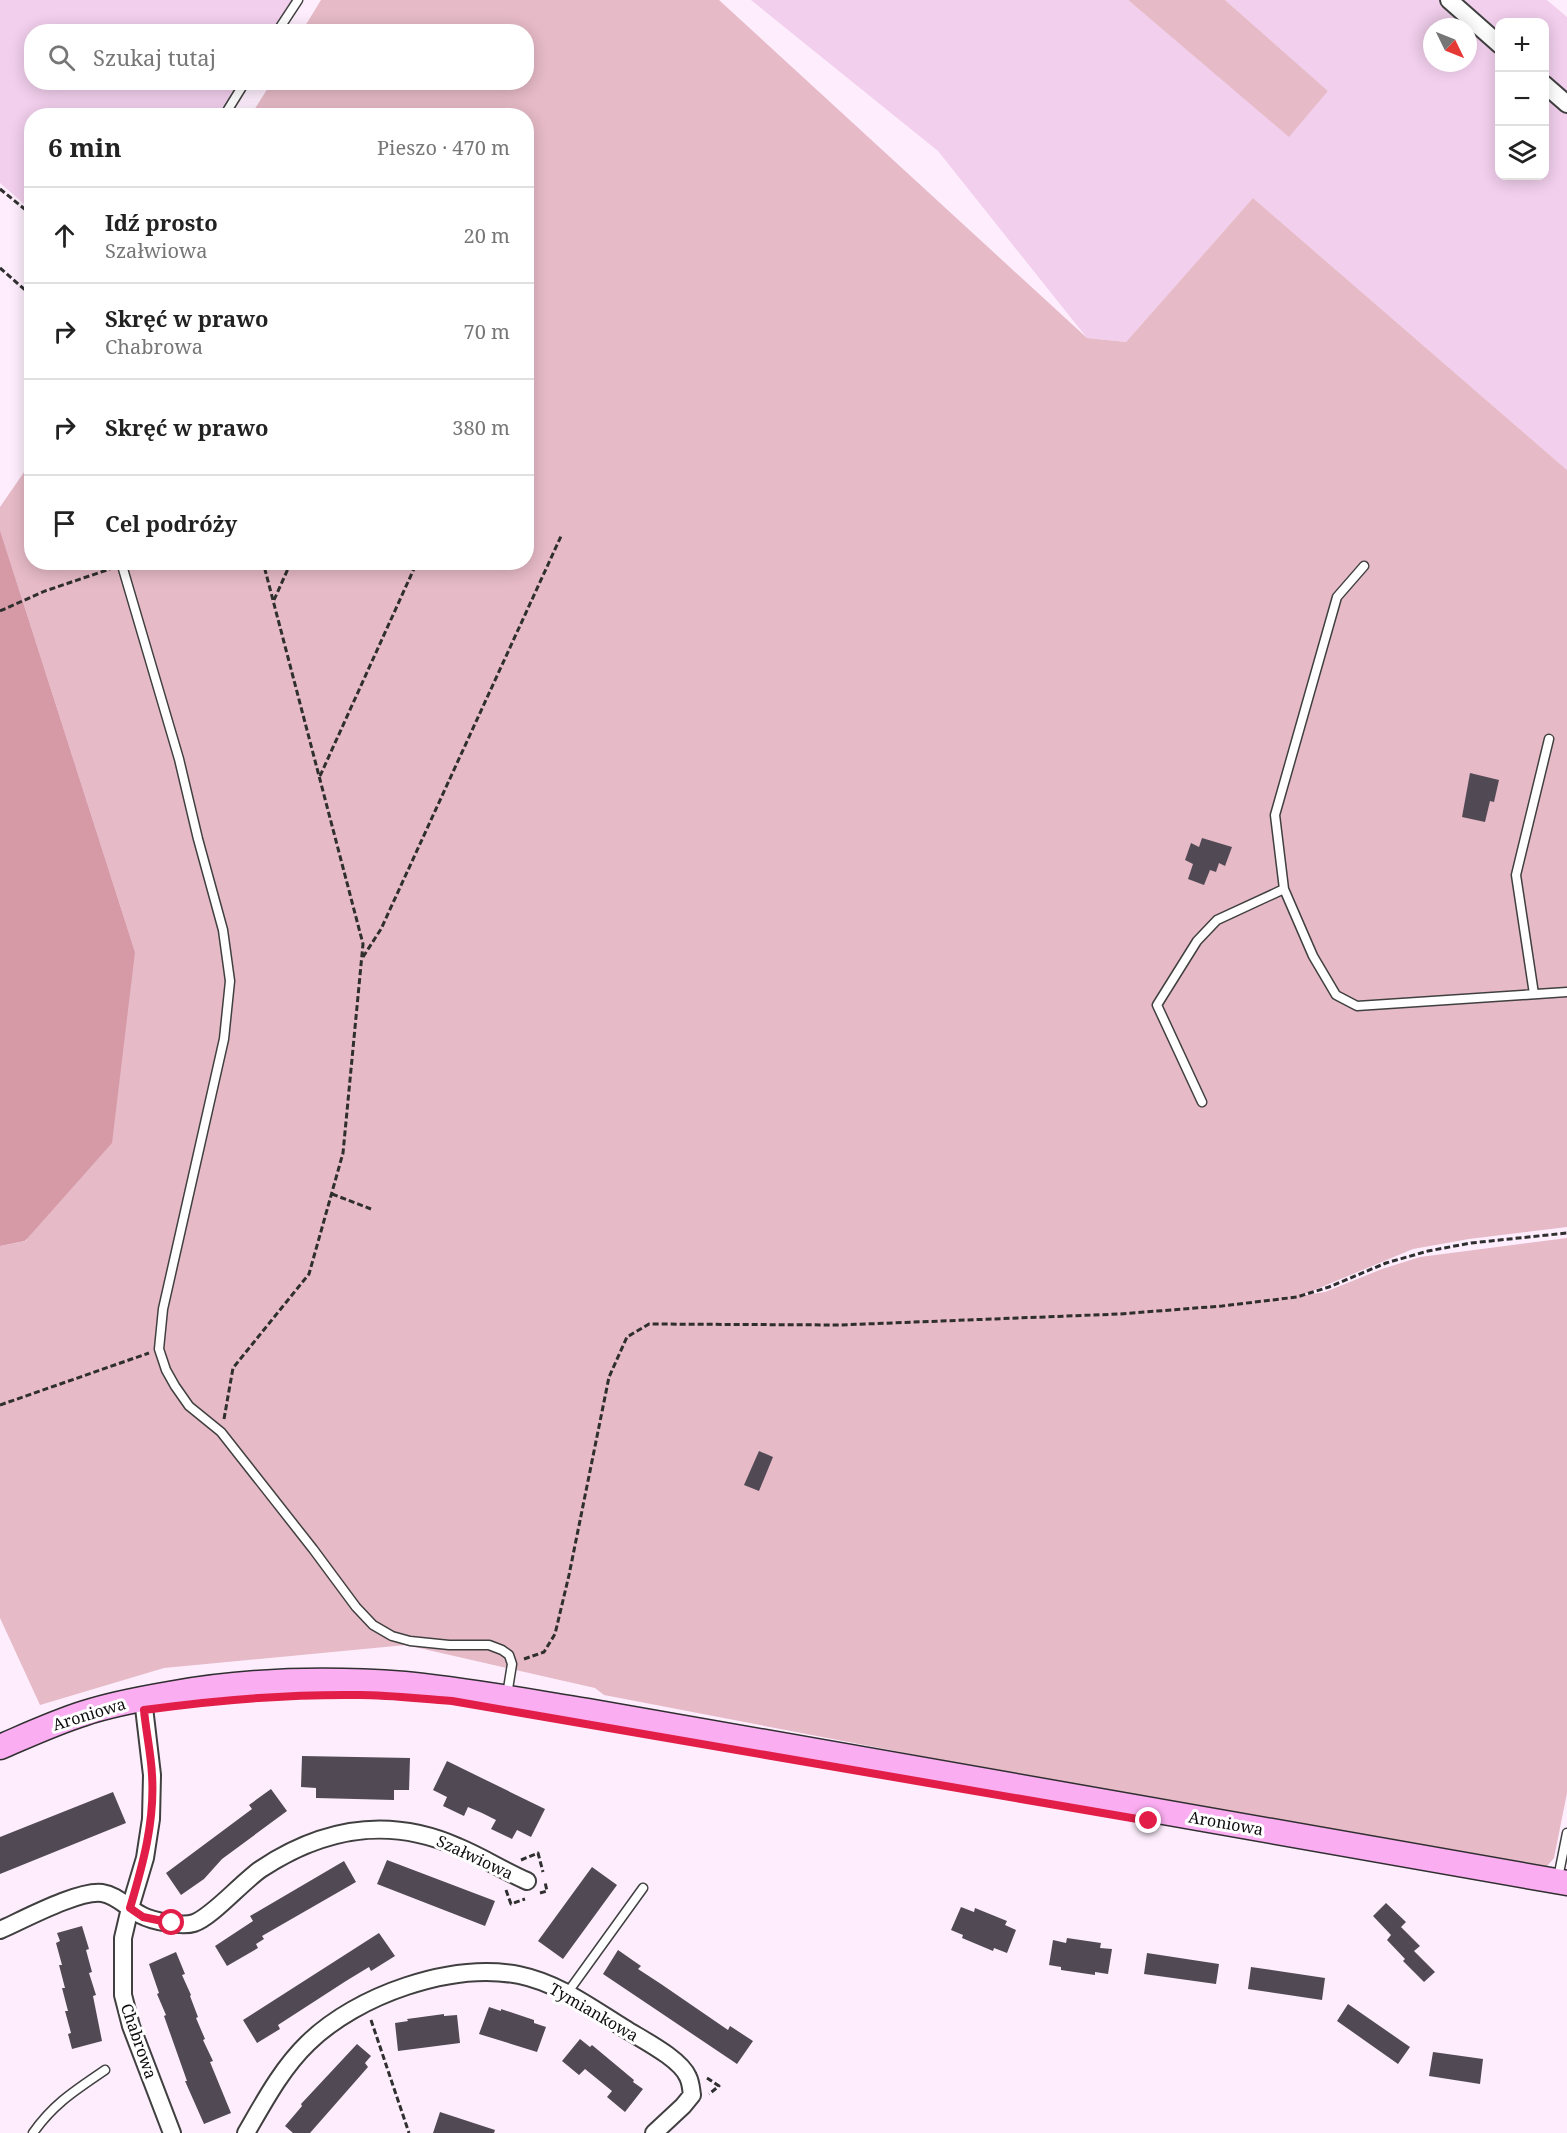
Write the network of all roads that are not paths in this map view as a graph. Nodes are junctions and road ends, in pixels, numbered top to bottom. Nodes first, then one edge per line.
1 (298, 0) edge
2 (1449, 0) edge
3 (283, 24) edge
4 (1495, 41) edge
5 (1549, 88) edge
6 (240, 90) edge
7 (1567, 104) edge
8 (229, 108) edge
9 (1364, 566) dead end
10 (124, 570) edge
11 (1549, 739) dead end
12 (1284, 889) junction
13 (1567, 992) edge
14 (1534, 994) junction
15 (1202, 1102) dead end
16 (507, 1698) junction
17 (143, 1699) junction
18 (0, 1747) edge
19 (1567, 1833) edge
20 (1562, 1882) edge
21 (643, 1888) dead end
22 (531, 1891) road end
23 (130, 1908) junction
24 (0, 1930) edge
25 (568, 1992) junction
26 (105, 2070) dead end
27 (33, 2133) edge
28 (172, 2133) edge
29 (246, 2133) edge
30 (654, 2133) edge

1 - 3 lane
2 - 4 street
5 - 7 street
6 - 8 lane
9 - 12 lane
10 - 16 lane
11 - 14 lane
12 - 14 lane
12 - 15 lane
13 - 14 lane
16 - 17 street, Aroniowa
16 - 20 street, Aroniowa
17 - 18 street, Aroniowa
17 - 23 street, Chabrowa
19 - 20 lane
21 - 25 lane
22 - 23 street, Szałwiowa
23 - 24 street, Szałwiowa
23 - 28 street, Chabrowa
25 - 29 street, Tymiankowa
25 - 30 street, Tymiankowa
26 - 27 lane

